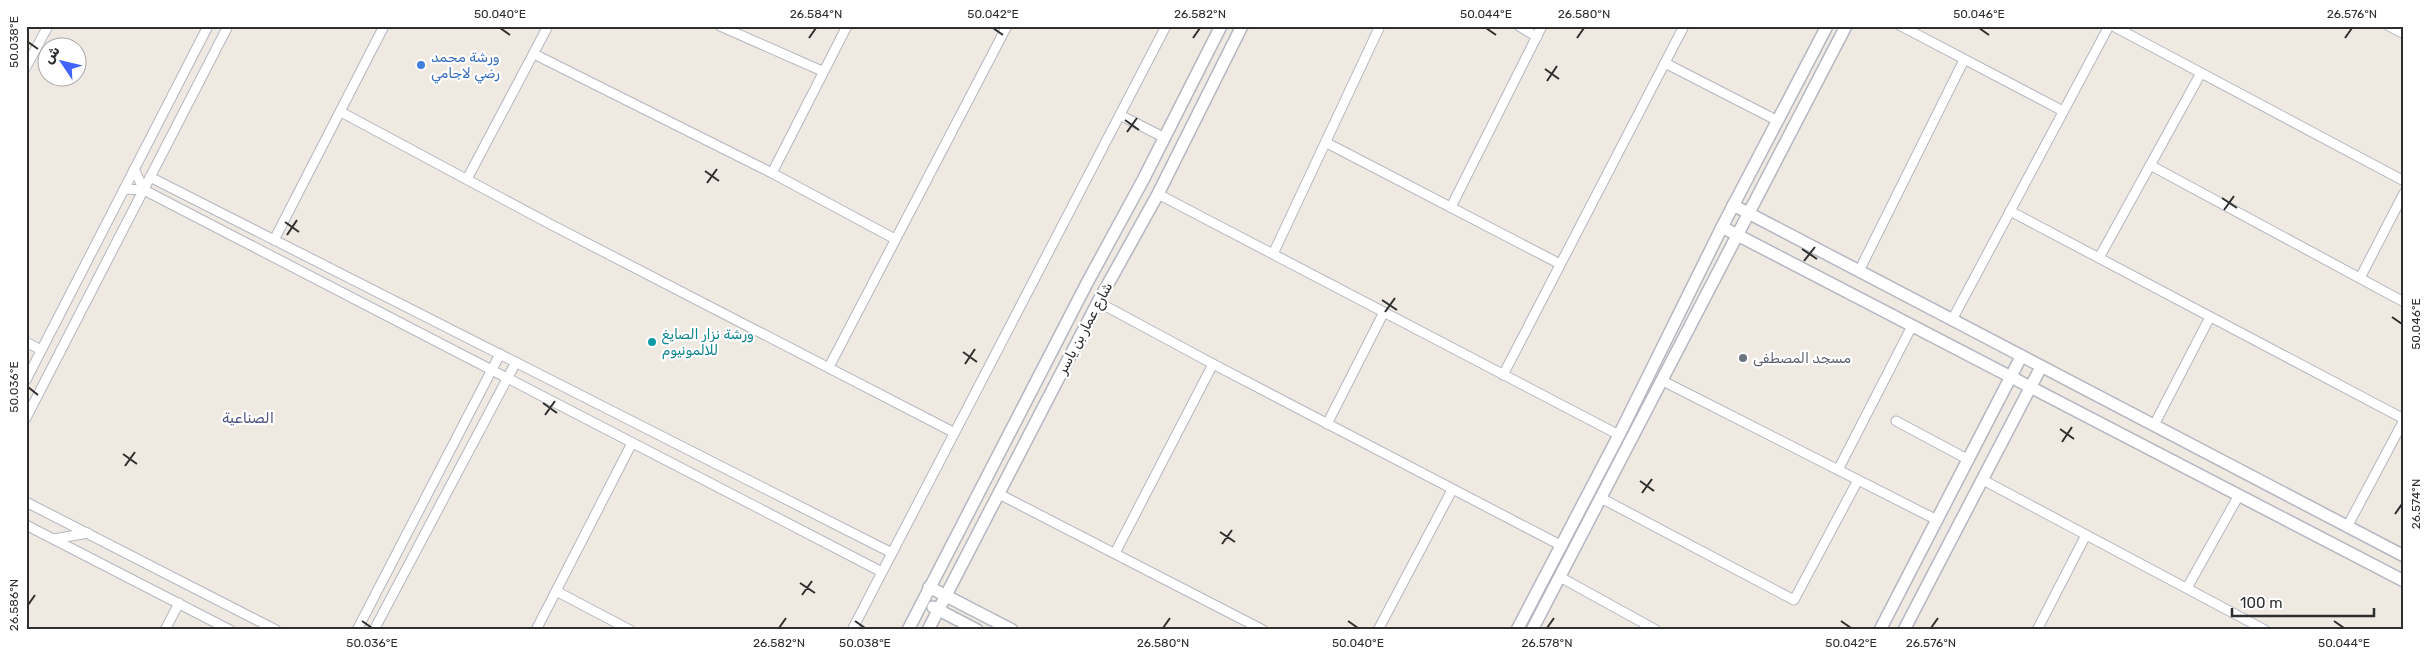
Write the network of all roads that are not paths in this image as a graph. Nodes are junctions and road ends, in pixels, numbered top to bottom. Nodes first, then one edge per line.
1 (48, 26) edge
2 (208, 26) edge
3 (228, 26) edge
4 (384, 26) edge
5 (548, 26) edge
6 (720, 26) edge
7 (847, 26) edge
8 (1007, 26) edge
9 (1166, 26) edge
10 (1221, 26) edge
11 (1242, 26) edge
12 (1380, 26) edge
13 (1519, 26) edge
14 (1542, 26) edge
15 (1684, 26) edge
16 (1827, 26) edge
17 (1846, 26) edge
18 (1901, 26) edge
19 (2109, 26) edge
20 (2113, 26) edge
21 (2389, 26) edge
22 (2404, 34) edge
23 (1537, 37) junction
24 (534, 54) junction
25 (1964, 60) junction
26 (1665, 63) junction
27 (26, 67) edge
28 (822, 71) junction
29 (2201, 73) junction
30 (341, 112) junction
31 (2063, 112) junction
32 (1120, 115) junction
33 (1778, 121) junction
34 (1165, 138) junction
35 (1327, 143) junction
36 (2150, 165) junction
37 (134, 169) junction
38 (772, 173) junction
39 (150, 177) junction
40 (466, 179) junction
41 (2404, 181) edge
42 (124, 189) junction
43 (144, 190) junction
44 (2404, 193) edge
45 (1158, 194) junction
46 (1733, 205) junction
47 (1451, 207) junction
48 (2010, 211) junction
49 (1749, 213) junction
50 (1722, 228) junction
51 (1738, 236) junction
52 (895, 239) junction
53 (274, 240) junction
54 (1273, 254) junction
55 (2099, 258) junction
56 (1560, 264) junction
57 (1859, 271) junction
58 (2360, 278) junction
59 (1098, 302) junction
60 (2404, 302) edge
61 (1384, 312) junction
62 (2210, 317) junction
63 (1952, 320) junction
64 (1912, 326) junction
65 (26, 342) edge
66 (41, 350) junction
67 (500, 354) junction
68 (2021, 357) junction
69 (516, 362) junction
70 (1213, 364) junction
71 (828, 367) junction
72 (2041, 367) junction
73 (492, 370) junction
74 (1503, 375) junction
75 (2011, 377) junction
76 (508, 378) junction
77 (26, 380) edge
78 (1663, 381) junction
79 (2031, 386) junction
80 (26, 418) edge
81 (2404, 420) edge
82 (1896, 421) dead end
83 (1326, 424) junction
84 (2154, 426) junction
85 (954, 432) junction
86 (1619, 435) junction
87 (632, 443) junction
88 (1969, 460) junction
89 (1838, 470) junction
90 (1858, 480) junction
91 (1983, 480) junction
92 (1452, 490) junction
93 (999, 494) junction
94 (2239, 495) junction
95 (1602, 498) junction
96 (26, 502) edge
97 (1937, 520) junction
98 (26, 525) edge
99 (2347, 526) junction
100 (88, 533) junction
101 (2086, 535) junction
102 (54, 540) junction
103 (1562, 546) junction
104 (892, 553) junction
105 (1115, 553) junction
106 (2404, 556) edge
107 (882, 572) junction
108 (1560, 578) junction
109 (2404, 581) edge
110 (929, 587) junction
111 (2187, 588) junction
112 (556, 591) junction
113 (946, 596) junction
114 (923, 601) junction
115 (179, 603) junction
116 (938, 610) junction
117 (165, 630) edge
118 (230, 630) edge
119 (276, 630) edge
120 (356, 630) edge
121 (374, 630) edge
122 (536, 630) edge
123 (630, 630) edge
124 (852, 630) edge
125 (908, 630) edge
126 (928, 630) edge
127 (977, 630) edge
128 (1012, 630) edge
129 (1263, 630) edge
130 (1378, 630) edge
131 (1517, 630) edge
132 (1532, 630) edge
133 (1656, 630) edge
134 (1880, 630) edge
135 (1904, 630) edge
136 (2037, 630) edge
137 (2264, 630) edge

1 - 27 street
2 - 37 street
3 - 39 street
4 - 30 street
5 - 24 street
6 - 28 street
7 - 28 street
8 - 52 street
9 - 32 street
10 - 34 street, شارع عمار بن ياسر
11 - 45 street, شارع عمار بن ياسر
12 - 35 street
13 - 23 street
14 - 23 street
15 - 26 street
16 - 33 street
17 - 49 street
18 - 25 street
19 - 31 street
20 - 29 street
21 - 22 street
23 - 47 street
24 - 38 street
24 - 40 street
25 - 31 street
25 - 57 street
26 - 33 street
26 - 56 street
28 - 38 street
29 - 36 street
29 - 41 street
30 - 40 street
30 - 53 street
31 - 48 street
32 - 34 street
32 - 85 street
33 - 46 street
34 - 110 street, شارع عمار بن ياسر
35 - 47 street
35 - 54 street
36 - 55 street
36 - 58 street
37 - 42 street
37 - 43 street
38 - 52 street
39 - 43 street
39 - 53 street
40 - 71 street
42 - 43 street
42 - 66 street
43 - 73 street
43 - 80 street
44 - 58 street
45 - 54 street
45 - 59 street, شارع عمار بن ياسر
46 - 49 street
46 - 50 street
47 - 56 street
48 - 55 street
48 - 63 street
49 - 51 street
49 - 57 street
50 - 51 street
50 - 86 street
51 - 64 street
51 - 78 street
52 - 71 street
53 - 67 street
54 - 61 street
55 - 62 street
56 - 74 street
57 - 63 street
58 - 60 street
59 - 70 street
59 - 93 street, شارع عمار بن ياسر
61 - 74 street
61 - 83 street
62 - 81 street
62 - 84 street
63 - 68 street
64 - 75 street
64 - 89 street
65 - 66 street
66 - 77 street
67 - 69 street
67 - 73 street
68 - 72 street
68 - 75 street
69 - 76 street
69 - 104 street
70 - 83 street
70 - 105 street
71 - 85 street
72 - 79 street
72 - 84 street
73 - 76 street
73 - 120 street
74 - 86 street
75 - 79 street
75 - 88 street
76 - 87 street
76 - 121 street
78 - 89 street
78 - 95 street
79 - 91 street
79 - 94 street
81 - 99 street
82 - 88 street
83 - 92 street
84 - 99 street
85 - 104 street
86 - 103 street
87 - 107 street
87 - 112 street
88 - 97 street
89 - 90 street
90 - 95 street
90 - 97 street
91 - 101 street
91 - 135 street
92 - 103 street
92 - 130 street
93 - 105 street
93 - 113 street, شارع عمار بن ياسر
94 - 109 street
94 - 111 street
95 - 108 street
96 - 100 street
97 - 134 street
98 - 102 street
99 - 106 street
100 - 102 street
100 - 119 street
101 - 111 street
101 - 136 street
102 - 115 street
103 - 131 street
104 - 107 street
105 - 129 street
107 - 124 street
108 - 132 street
108 - 133 street
110 - 113 street
110 - 114 street, شارع عمار بن ياسر
111 - 137 street
112 - 122 street
112 - 123 street
113 - 116 street, شارع عمار بن ياسر
113 - 128 street
114 - 116 street
114 - 125 street, شارع عمار بن ياسر
115 - 117 street
115 - 118 street
116 - 126 street, شارع عمار بن ياسر
116 - 127 street

